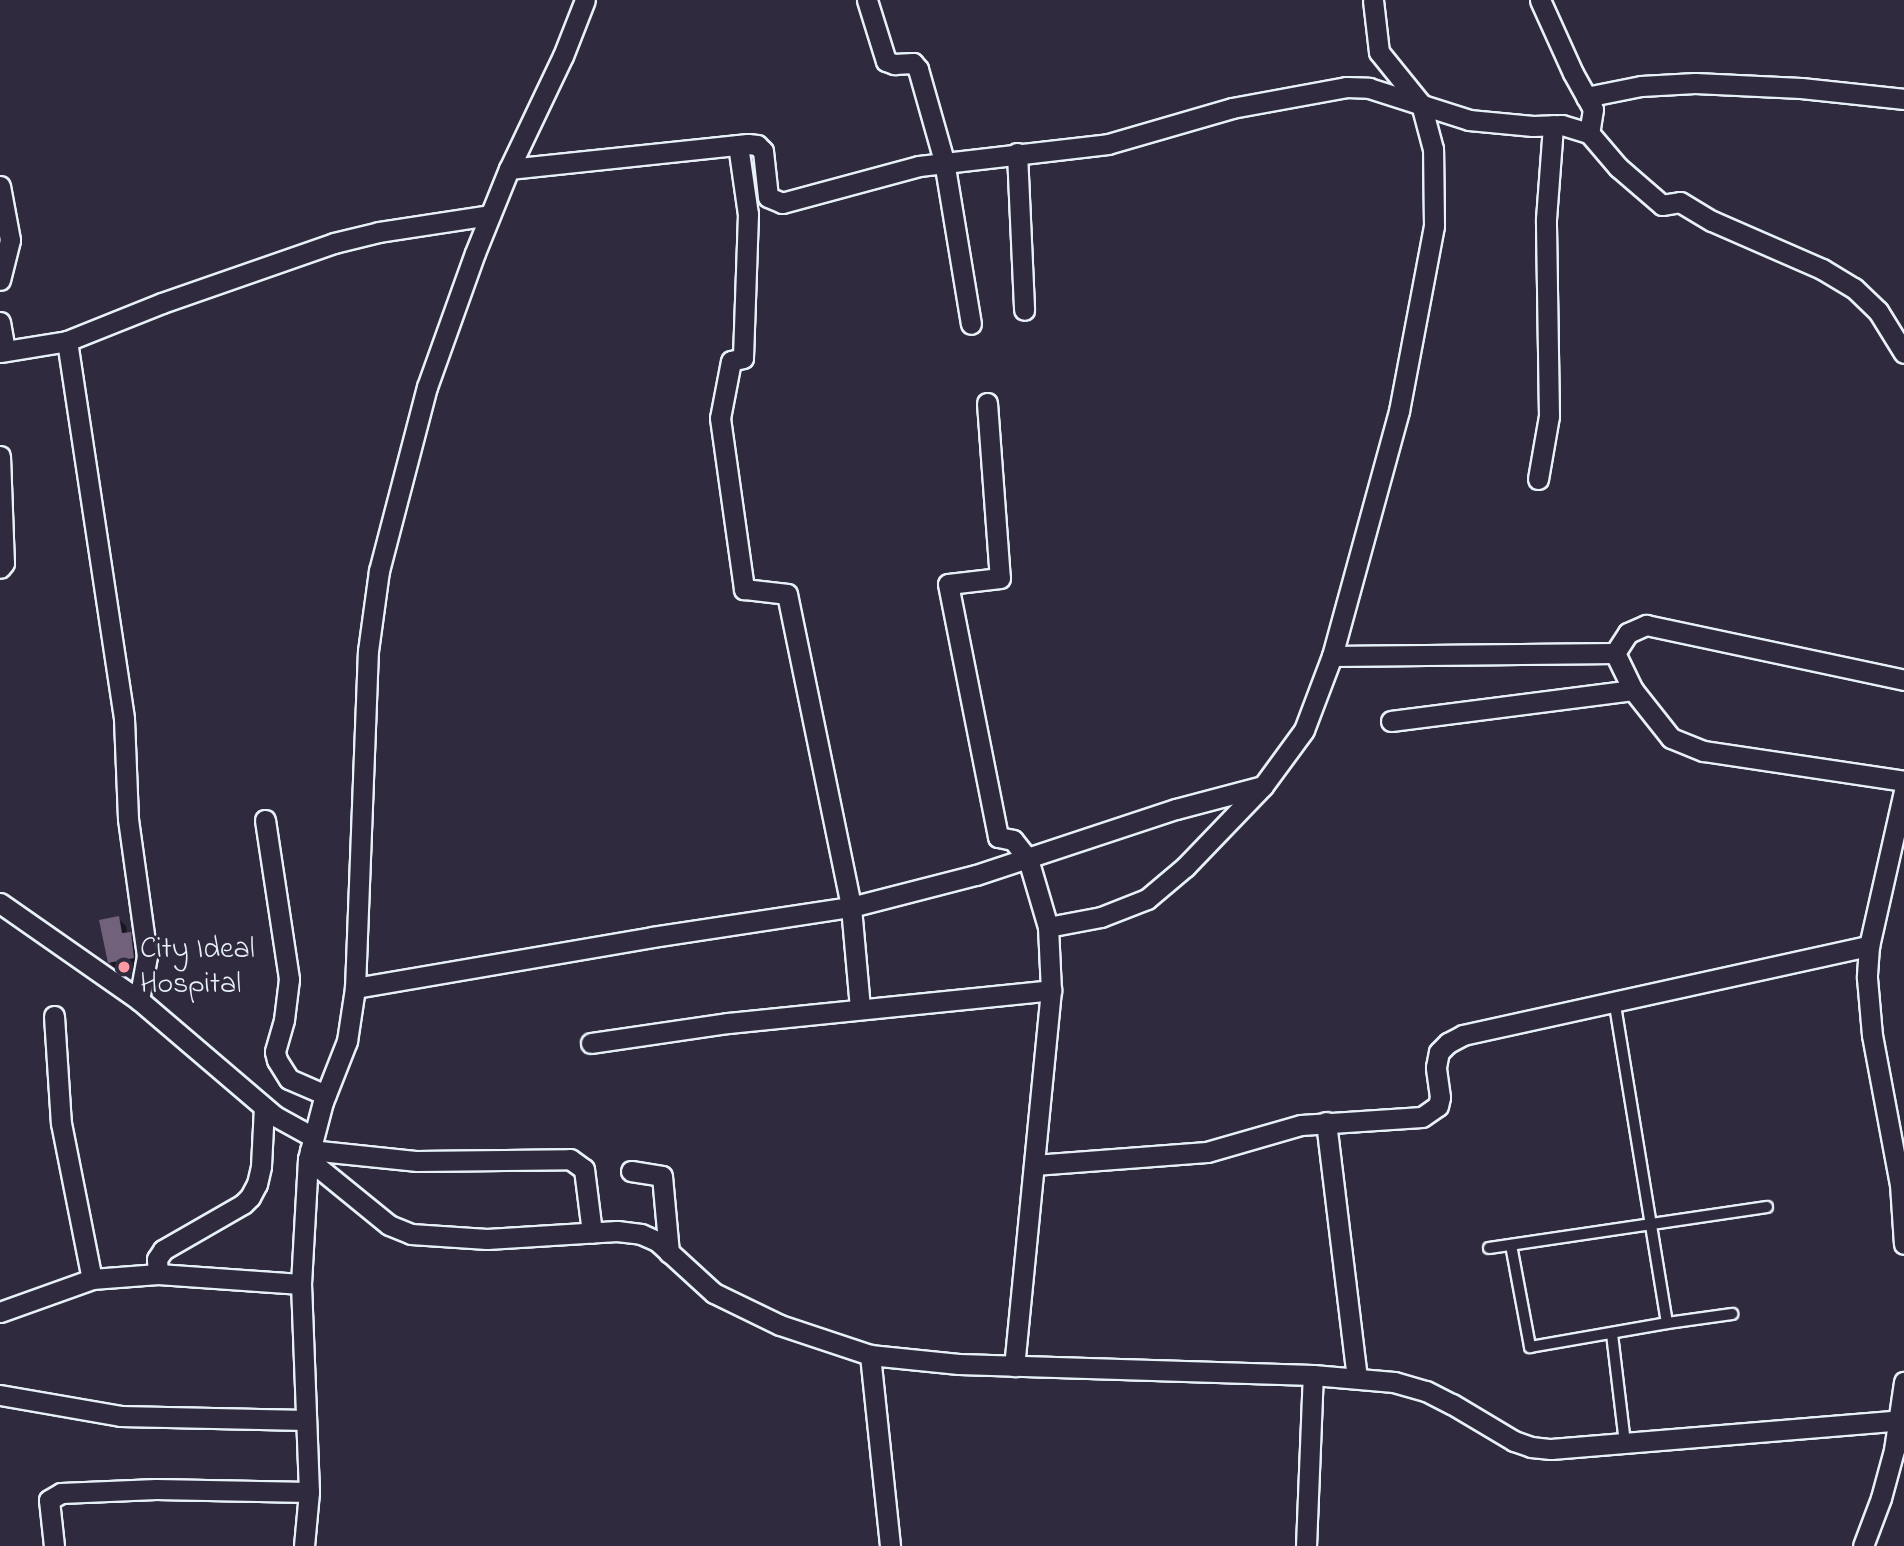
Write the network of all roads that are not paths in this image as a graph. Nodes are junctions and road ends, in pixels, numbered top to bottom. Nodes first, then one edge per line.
1 (585, 0) edge
2 (866, 0) edge
3 (1373, 0) edge
4 (1540, 0) edge
5 (1586, 97) junction
6 (1904, 99) edge
7 (1421, 104) junction
8 (1553, 125) junction
9 (1589, 133) junction
10 (738, 145) junction
11 (1017, 153) junction
12 (944, 161) junction
13 (509, 169) junction
14 (0, 186) edge
15 (490, 215) junction
16 (0, 280) edge
17 (1024, 310) dead end
18 (0, 322) edge
19 (971, 324) dead end
20 (66, 341) junction
21 (2, 352) edge
22 (1904, 353) edge
23 (987, 403) dead end
24 (0, 456) edge
25 (1538, 479) dead end
26 (0, 568) edge
27 (1615, 653) junction
28 (1332, 656) junction
29 (1904, 680) edge
30 (1633, 690) junction
31 (1391, 722) dead end
32 (1904, 781) edge
33 (1263, 786) junction
34 (1904, 791) edge
35 (265, 820) dead end
36 (1028, 859) junction
37 (0, 903) edge
38 (851, 907) junction
39 (1048, 927) junction
40 (1869, 946) junction
41 (355, 988) junction
42 (1051, 990) junction
43 (139, 1000) junction
44 (1614, 1000) junction
45 (860, 1009) junction
46 (54, 1016) dead end
47 (590, 1043) dead end
48 (326, 1095) junction
49 (264, 1107) junction
50 (1326, 1122) junction
51 (310, 1149) junction
52 (1034, 1165) junction
53 (631, 1171) dead end
54 (1902, 1184) edge
55 (1767, 1207) dead end
56 (1653, 1224) junction
57 (592, 1232) junction
58 (1904, 1244) edge
59 (1511, 1245) junction
60 (1489, 1248) dead end
61 (669, 1254) junction
62 (158, 1274) junction
63 (92, 1279) junction
64 (301, 1283) junction
65 (0, 1312) edge
66 (1732, 1314) dead end
67 (1667, 1323) junction
68 (1612, 1334) junction
69 (870, 1355) junction
70 (1014, 1366) junction
71 (1313, 1375) junction
72 (1357, 1377) junction
73 (1904, 1381) edge
74 (0, 1395) edge
75 (306, 1420) junction
76 (1902, 1420) edge
77 (1625, 1443) junction
78 (309, 1492) junction
79 (54, 1546) edge
80 (304, 1546) edge
81 (890, 1546) edge
82 (1306, 1546) edge
83 (1863, 1546) edge

1 - 13 street
2 - 12 street
3 - 7 street
4 - 5 street
5 - 6 street
5 - 9 street
7 - 8 street
7 - 11 street
7 - 28 street
8 - 9 street
8 - 25 street
9 - 22 street
10 - 12 street
10 - 13 street
10 - 38 street
11 - 12 street
11 - 17 street
12 - 19 street
13 - 15 street
14 - 16 street
15 - 20 street
15 - 41 street
18 - 21 street
20 - 21 street
20 - 43 street
23 - 36 street
24 - 26 street
27 - 28 street
27 - 29 street
27 - 30 street
28 - 33 street
30 - 31 street
30 - 32 street
33 - 36 street
33 - 39 street
34 - 40 street
35 - 48 street
36 - 38 street
36 - 39 street
37 - 43 street
38 - 41 street
38 - 45 street
39 - 42 street
40 - 44 street
40 - 54 street
41 - 48 street
42 - 45 street
42 - 52 street
43 - 49 street
44 - 50 street
44 - 56 lane
45 - 47 street
46 - 63 street
48 - 51 street
49 - 51 street
49 - 62 street
50 - 52 street
50 - 72 street
51 - 57 street
51 - 57 street
51 - 64 street
52 - 70 street
53 - 61 street
54 - 58 street
55 - 56 lane
56 - 59 lane
56 - 67 lane
57 - 61 street
59 - 60 lane
59 - 68 lane
61 - 69 street
62 - 63 street
62 - 64 street
63 - 65 street
64 - 75 street
66 - 67 lane
67 - 68 lane
68 - 77 lane
69 - 70 street
69 - 81 street
70 - 71 street
71 - 72 street
71 - 82 street
72 - 77 street
73 - 76 street
74 - 75 street
75 - 78 street
76 - 77 street
76 - 83 street
78 - 79 street
78 - 80 street

